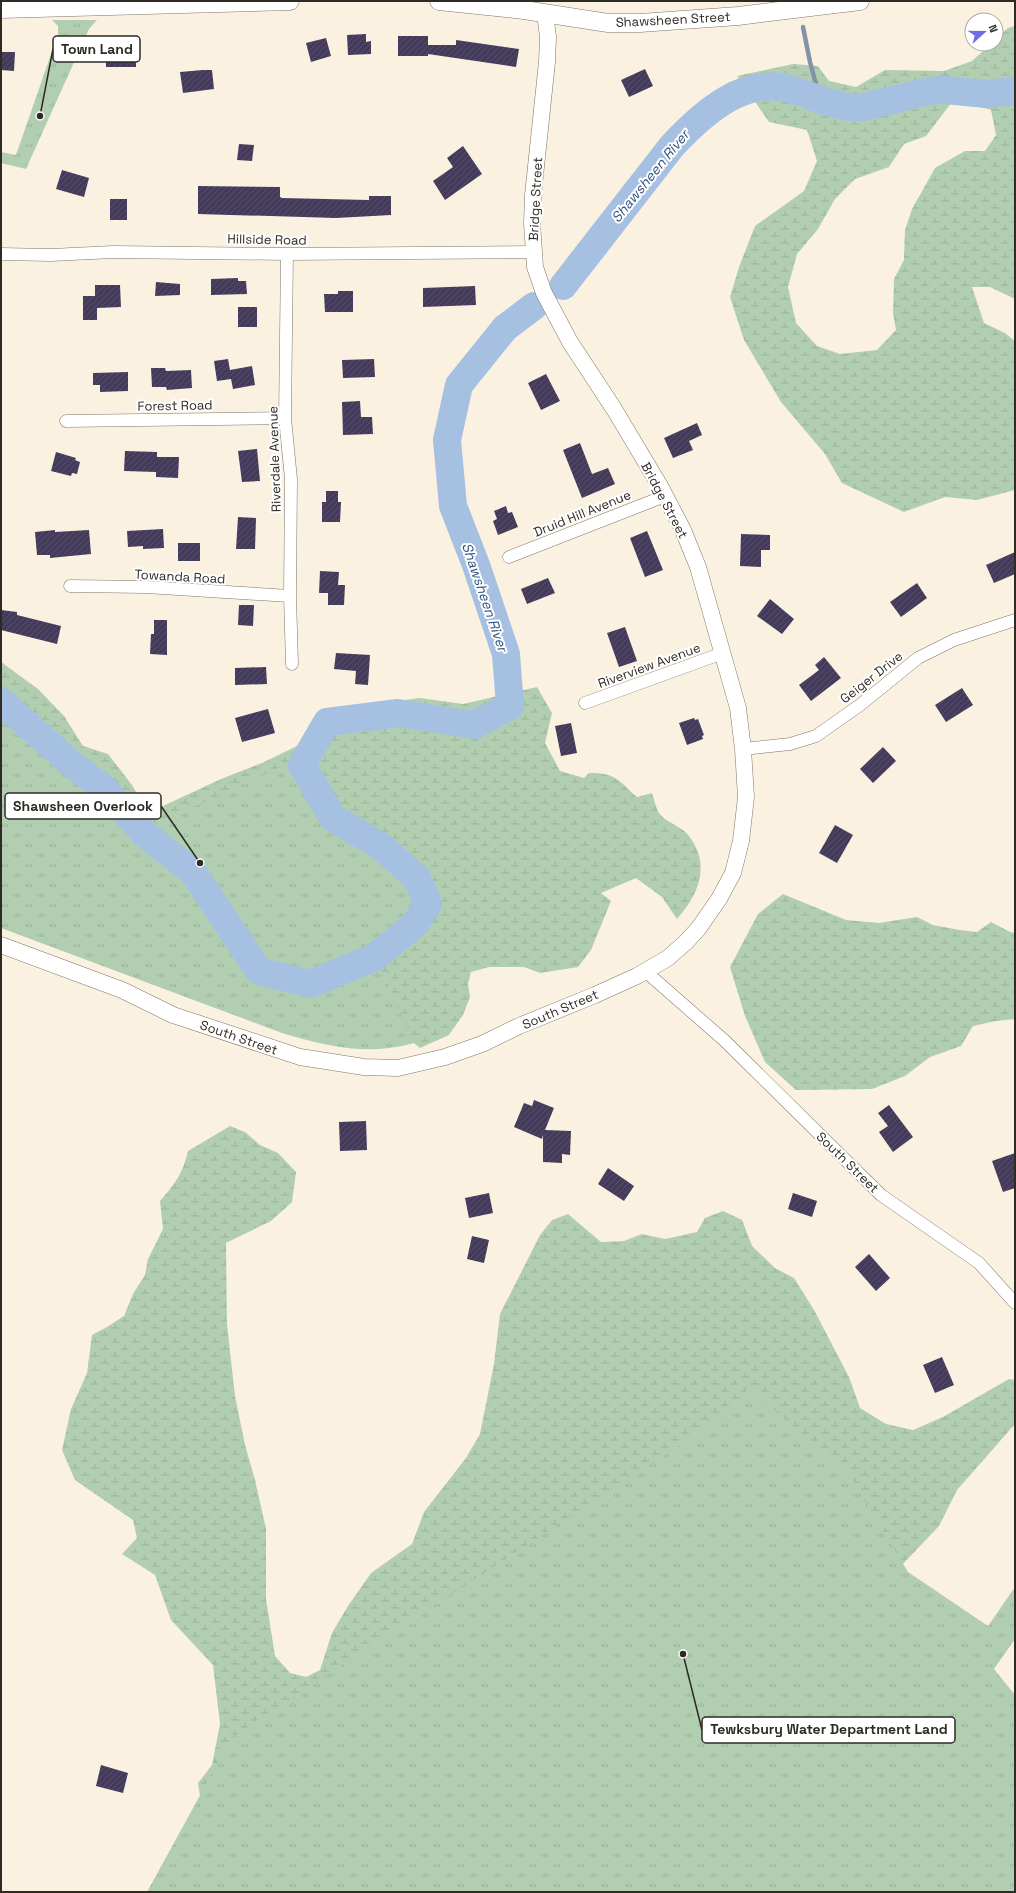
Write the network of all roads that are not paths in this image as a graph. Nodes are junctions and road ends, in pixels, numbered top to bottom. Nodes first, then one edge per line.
1 (290, 1) edge
2 (438, 1) edge
3 (860, 1) edge
4 (1, 9) edge
5 (545, 13) junction
6 (532, 252) junction
7 (1, 254) edge
8 (287, 254) junction
9 (285, 418) junction
10 (66, 421) dead end
11 (665, 496) junction
12 (509, 557) dead end
13 (70, 586) dead end
14 (290, 596) junction
15 (1015, 620) edge
16 (723, 654) junction
17 (292, 664) dead end
18 (585, 703) dead end
19 (744, 749) junction
20 (1, 945) edge
21 (644, 971) junction
22 (1015, 1303) edge

1 - 4 main road
2 - 5 main road, Shawsheen Street
3 - 5 main road, Shawsheen Street
5 - 6 street, Bridge Street
6 - 8 street, Hillside Road
6 - 11 street, Bridge Street
7 - 8 street, Hillside Road
8 - 9 street, Riverdale Avenue
9 - 10 street, Forest Road
9 - 14 street, Riverdale Avenue
11 - 12 street, Druid Hill Avenue
11 - 16 street, Bridge Street
13 - 14 street, Towanda Road
14 - 17 street, Riverdale Avenue
15 - 19 street, Geiger Drive
16 - 18 street, Riverview Avenue
16 - 19 street, Bridge Street
19 - 21 street, Bridge Street
20 - 21 street, South Street
21 - 22 street, South Street

